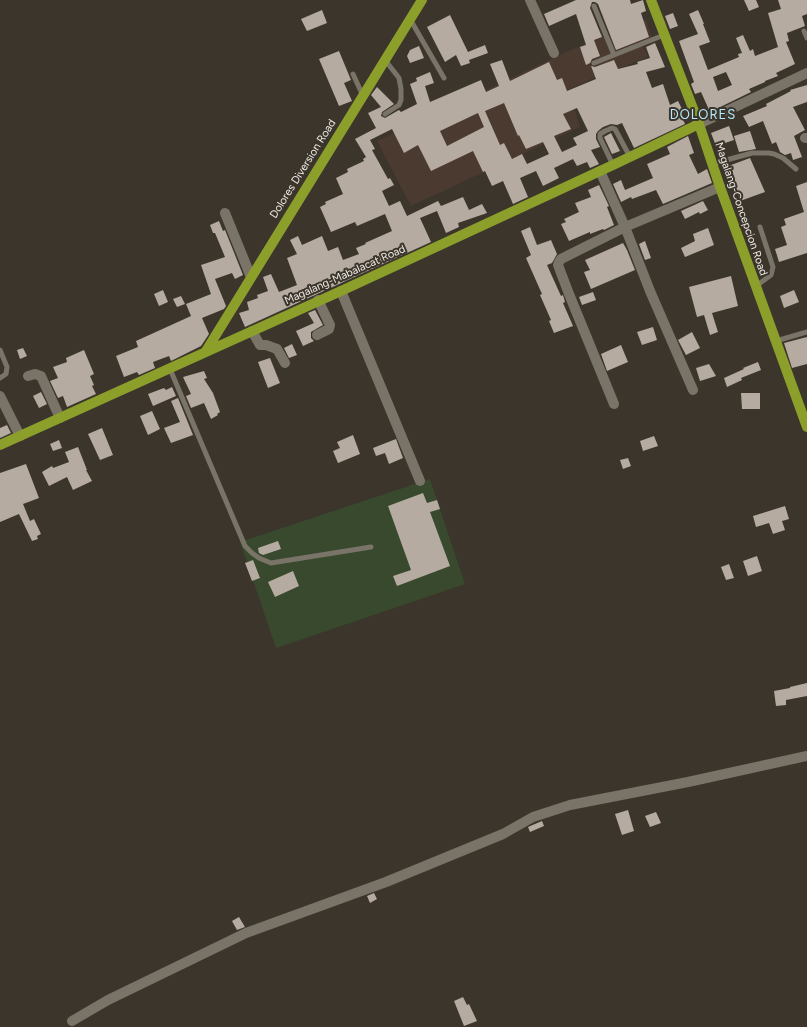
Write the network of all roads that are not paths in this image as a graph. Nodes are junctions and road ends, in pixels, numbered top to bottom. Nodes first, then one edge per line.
1 (422, 0) edge
2 (530, 0) edge
3 (651, 0) edge
4 (594, 6) dead end
5 (410, 19) junction
6 (804, 31) dead end
7 (664, 36) junction
8 (807, 38) edge
9 (554, 53) dead end
10 (614, 55) junction
11 (385, 60) junction
12 (594, 63) dead end
13 (354, 74) dead end
14 (807, 74) edge
15 (444, 78) dead end
16 (363, 96) junction
17 (385, 114) dead end
18 (699, 124) junction
19 (630, 157) junction
20 (712, 164) junction
21 (613, 165) junction
22 (796, 169) dead end
23 (600, 171) junction
24 (720, 187) junction
25 (225, 213) dead end
26 (760, 227) dead end
27 (625, 228) junction
28 (251, 277) junction
29 (756, 286) junction
30 (341, 291) junction
31 (318, 300) junction
32 (252, 331) junction
33 (807, 332) edge
34 (317, 335) dead end
35 (776, 341) junction
36 (0, 350) edge
37 (206, 351) junction
38 (285, 363) dead end
39 (170, 369) junction
40 (28, 376) dead end
41 (0, 378) edge
42 (693, 390) dead end
43 (0, 396) edge
44 (614, 404) dead end
45 (60, 418) junction
46 (807, 427) edge
47 (20, 436) junction
48 (0, 445) edge
49 (420, 481) dead end
50 (371, 547) dead end
51 (807, 756) edge
52 (72, 1021) dead end

1 - 5 main road, Dolores Diversion Road
2 - 9 street
3 - 7 main road, Magalang-Concepcion Road
4 - 10 lane
5 - 11 main road, Dolores Diversion Road
5 - 15 lane
6 - 8 lane
7 - 10 lane
7 - 18 main road, Magalang-Concepcion Road
10 - 12 lane
11 - 16 main road, Dolores Diversion Road
11 - 17 lane
13 - 16 lane
14 - 18 street
16 - 28 main road, Dolores Diversion Road
18 - 19 main road, Magalang-Mabalacat Road
18 - 20 main road, Magalang-Concepcion Road
19 - 21 main road, Magalang-Mabalacat Road
19 - 21 lane
20 - 22 lane
20 - 24 main road, Magalang-Concepcion Road
21 - 23 main road, Magalang-Mabalacat Road
23 - 27 street
23 - 30 main road, Magalang-Mabalacat Road
24 - 27 street
24 - 29 main road, Magalang-Concepcion Road
25 - 28 street
26 - 29 lane
27 - 42 street
27 - 44 street
28 - 37 main road, Dolores Diversion Road
29 - 35 main road, Magalang-Concepcion Road
30 - 31 main road, Magalang-Mabalacat Road
30 - 49 street
31 - 32 main road, Magalang-Mabalacat Road
31 - 34 street
32 - 37 main road, Magalang-Mabalacat Road
32 - 38 street
33 - 35 lane
35 - 46 main road, Magalang-Concepcion Road
36 - 41 lane
37 - 39 main road, Magalang-Mabalacat Road
39 - 45 main road, Magalang-Mabalacat Road
39 - 50 lane
40 - 45 street
43 - 47 street
45 - 47 main road, Magalang-Mabalacat Road
47 - 48 main road, Magalang-Mabalacat Road
51 - 52 street

